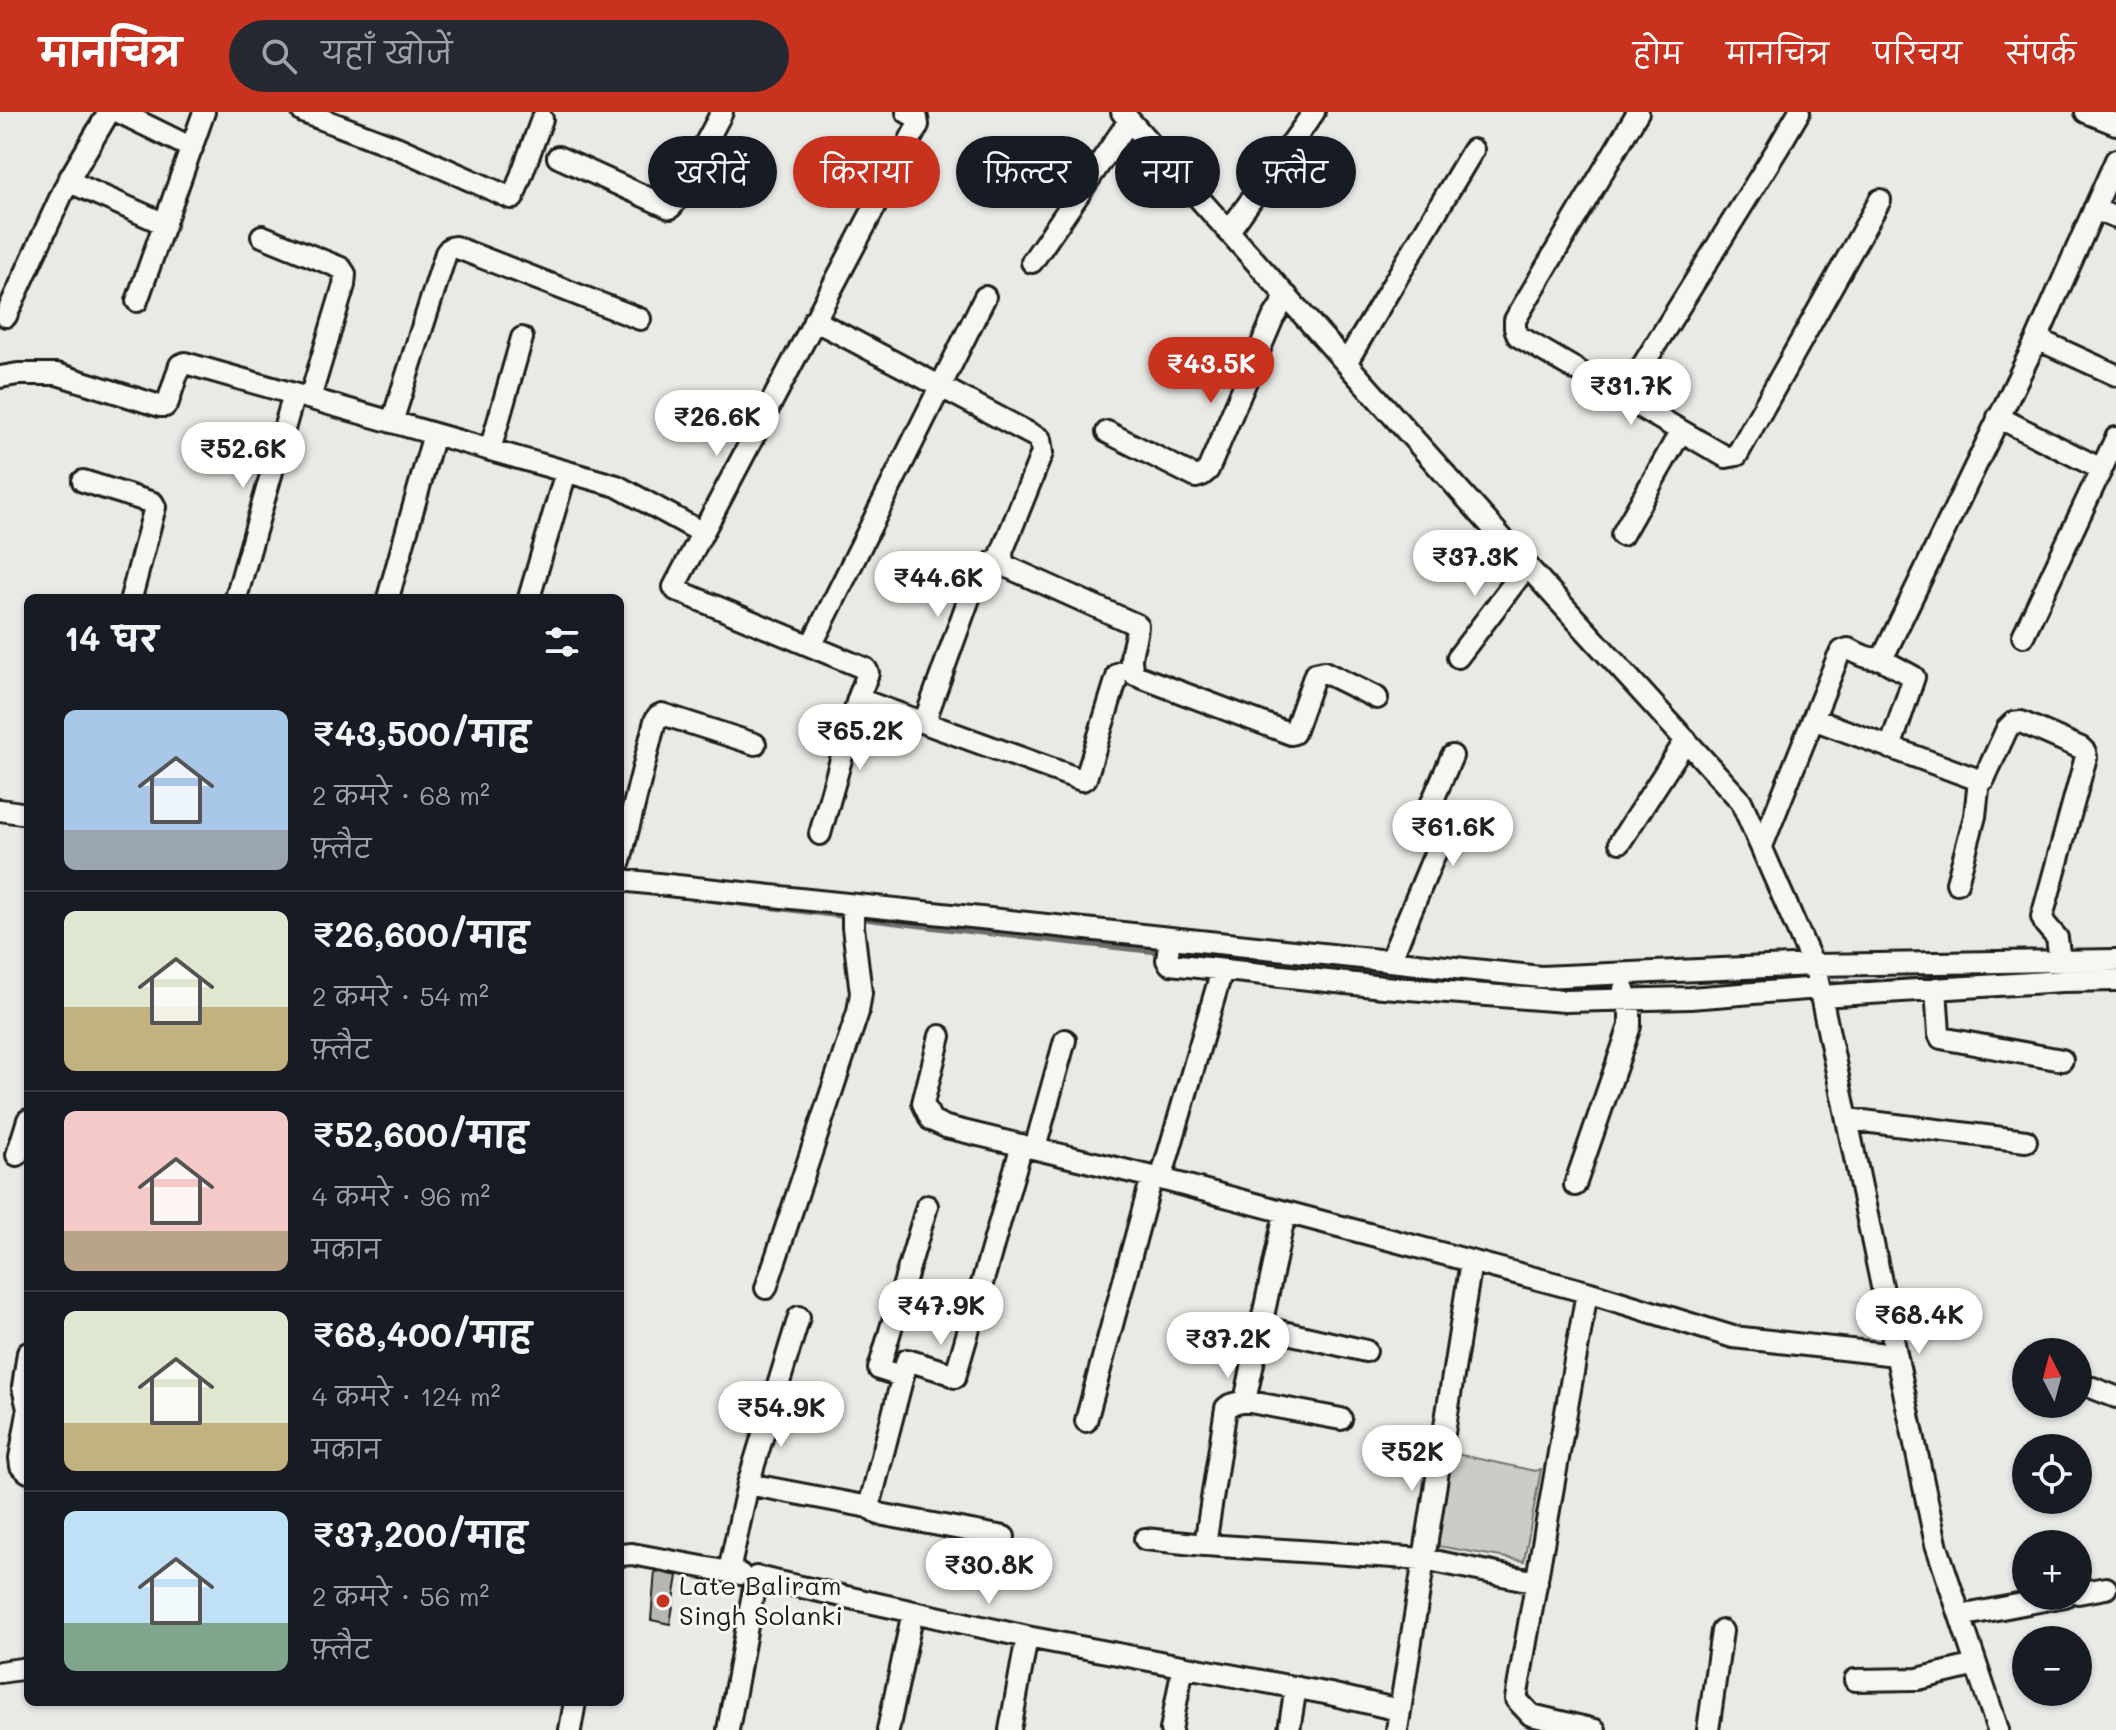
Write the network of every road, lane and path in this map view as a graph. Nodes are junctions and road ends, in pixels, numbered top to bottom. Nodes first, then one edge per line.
1 (109, 112) edge
2 (119, 112) edge
3 (204, 112) edge
4 (303, 112) edge
5 (722, 112) edge
6 (907, 112) edge
7 (1314, 112) edge
8 (1638, 112) edge
9 (1799, 112) edge
10 (2086, 112) edge
11 (1126, 116) edge
12 (542, 119) dead end
13 (2116, 124) edge
14 (192, 148) junction
15 (1473, 150) dead end
16 (558, 157) dead end
17 (2116, 160) edge
18 (68, 181) junction
19 (1880, 200) dead end
20 (2094, 209) junction
21 (2116, 218) edge
22 (165, 224) junction
23 (1229, 231) junction
24 (262, 236) dead end
25 (1032, 262) dead end
26 (1287, 296) junction
27 (985, 297) dead end
28 (137, 301) dead end
29 (6, 316) dead end
30 (640, 319) dead end
31 (814, 320) junction
32 (522, 338) dead end
33 (2037, 339) junction
34 (1346, 363) junction
35 (2116, 375) edge
36 (0, 377) edge
37 (941, 386) junction
38 (302, 396) junction
39 (1623, 397) junction
40 (1998, 417) junction
41 (392, 422) junction
42 (1681, 431) junction
43 (1107, 432) dead end
44 (434, 434) junction
45 (2116, 438) edge
46 (490, 450) junction
47 (2101, 469) junction
48 (566, 472) junction
49 (83, 481) dead end
50 (703, 533) junction
51 (1622, 535) dead end
52 (1001, 559) junction
53 (1527, 566) junction
54 (132, 594) edge
55 (237, 594) edge
56 (389, 594) edge
57 (530, 594) edge
58 (2023, 636) dead end
59 (811, 646) junction
60 (1458, 657) dead end
61 (1881, 659) junction
62 (1130, 668) junction
63 (1377, 698) dead end
64 (858, 699) junction
65 (1813, 719) junction
66 (924, 723) junction
67 (1686, 740) junction
68 (755, 744) dead end
69 (1890, 748) junction
70 (1452, 756) dead end
71 (1979, 780) junction
72 (0, 810) edge
73 (24, 813) edge
74 (820, 834) dead end
75 (1620, 842) dead end
76 (624, 845) edge
77 (1762, 846) junction
78 (624, 881) edge
79 (1957, 883) dead end
80 (853, 914) junction
81 (1169, 948) junction
82 (2116, 960) edge
83 (1390, 961) junction
84 (2060, 961) junction
85 (1222, 970) junction
86 (2116, 980) edge
87 (1818, 981) junction
88 (1624, 986) junction
89 (1936, 988) junction
90 (940, 1036) dead end
91 (1065, 1040) dead end
92 (2062, 1060) dead end
93 (1847, 1119) junction
94 (24, 1131) edge
95 (2026, 1141) dead end
96 (1029, 1147) junction
97 (15, 1155) edge
98 (1157, 1178) junction
99 (1575, 1185) dead end
100 (927, 1206) dead end
101 (1285, 1213) junction
102 (1471, 1262) junction
103 (766, 1288) dead end
104 (1587, 1292) junction
105 (799, 1317) dead end
106 (1261, 1327) junction
107 (1366, 1351) dead end
108 (1896, 1355) junction
109 (901, 1376) junction
110 (2093, 1388) dead end
111 (2116, 1397) edge
112 (1245, 1401) junction
113 (1341, 1419) dead end
114 (1086, 1421) dead end
115 (24, 1434) edge
116 (24, 1469) edge
117 (748, 1484) junction
118 (869, 1507) junction
119 (1004, 1537) dead end
120 (1145, 1539) dead end
121 (1205, 1545) junction
122 (624, 1555) edge
123 (1424, 1559) junction
124 (729, 1571) junction
125 (756, 1577) junction
126 (1537, 1582) junction
127 (2106, 1588) dead end
128 (2092, 1590) edge
129 (2012, 1606) edge
130 (913, 1612) junction
131 (1960, 1616) junction
132 (1722, 1631) dead end
133 (1027, 1637) junction
134 (1976, 1665) junction
135 (1183, 1666) junction
136 (24, 1669) edge
137 (0, 1672) edge
138 (1855, 1680) dead end
139 (1296, 1687) junction
140 (574, 1706) edge
141 (1398, 1720) edge
142 (1568, 1728) edge
143 (570, 1730) edge
144 (728, 1730) edge
145 (888, 1730) edge
146 (1010, 1730) edge
147 (1171, 1730) edge
148 (1289, 1730) edge
149 (1595, 1730) edge
150 (1708, 1730) edge
151 (1998, 1730) edge

1 - 18 street
2 - 14 street
3 - 14 street
4 - 12 street
5 - 16 street
6 - 31 street
7 - 23 street
8 - 39 street
9 - 39 street
10 - 13 street
11 - 23 street
11 - 25 street
14 - 22 street
15 - 34 street
17 - 20 street
18 - 22 street
18 - 29 street
19 - 42 street
20 - 21 street
20 - 33 street
22 - 28 street
23 - 26 street
24 - 38 street
26 - 34 street
26 - 43 street
27 - 37 street
30 - 41 street
31 - 37 street
31 - 50 street
32 - 46 street
33 - 35 street
33 - 40 street
34 - 53 street
36 - 38 street
37 - 52 street
37 - 59 street
38 - 41 street
38 - 55 street
39 - 42 street
40 - 47 street
40 - 61 street
41 - 44 street
42 - 51 street
44 - 46 street
44 - 56 street
45 - 47 street
46 - 48 street
47 - 58 street
48 - 50 street
48 - 57 street
49 - 54 street
50 - 59 street
52 - 62 street
52 - 66 street
53 - 60 street
53 - 67 street
59 - 64 street
61 - 65 street
61 - 69 street
62 - 63 street
62 - 66 street
64 - 66 street
64 - 74 street
65 - 69 street
65 - 77 street
67 - 75 street
67 - 77 street
68 - 76 street
69 - 71 street
70 - 83 street
71 - 79 street
71 - 84 street
72 - 73 street
77 - 87 street
78 - 80 street
80 - 81 street
80 - 103 street
81 - 83 street
81 - 85 street
82 - 84 street
83 - 88 street
84 - 87 street
85 - 88 street
85 - 98 street
86 - 89 street
87 - 88 street
87 - 89 street
87 - 93 street
88 - 99 street
89 - 92 street
90 - 96 street
91 - 96 street
93 - 95 street
93 - 108 street
94 - 97 street
96 - 98 street
96 - 109 street
98 - 101 street
98 - 114 street
100 - 109 street
101 - 102 street
101 - 106 street
102 - 104 street
102 - 123 street
104 - 108 street
104 - 126 street
105 - 117 street
106 - 107 street
106 - 112 street
108 - 131 street
109 - 118 street
110 - 111 street
112 - 113 street
112 - 121 street
115 - 116 street
117 - 118 street
117 - 124 street
118 - 119 street
120 - 121 street
121 - 123 street
122 - 124 street
123 - 126 street
123 - 141 street
124 - 125 street
125 - 130 street
125 - 144 street
126 - 142 street
127 - 128 street
129 - 131 street
130 - 133 street
130 - 145 street
131 - 134 street
132 - 150 street
133 - 135 street
133 - 146 street
134 - 138 street
134 - 151 street
135 - 139 street
135 - 147 street
136 - 137 street
139 - 141 street
139 - 148 street
140 - 143 street
142 - 149 street

